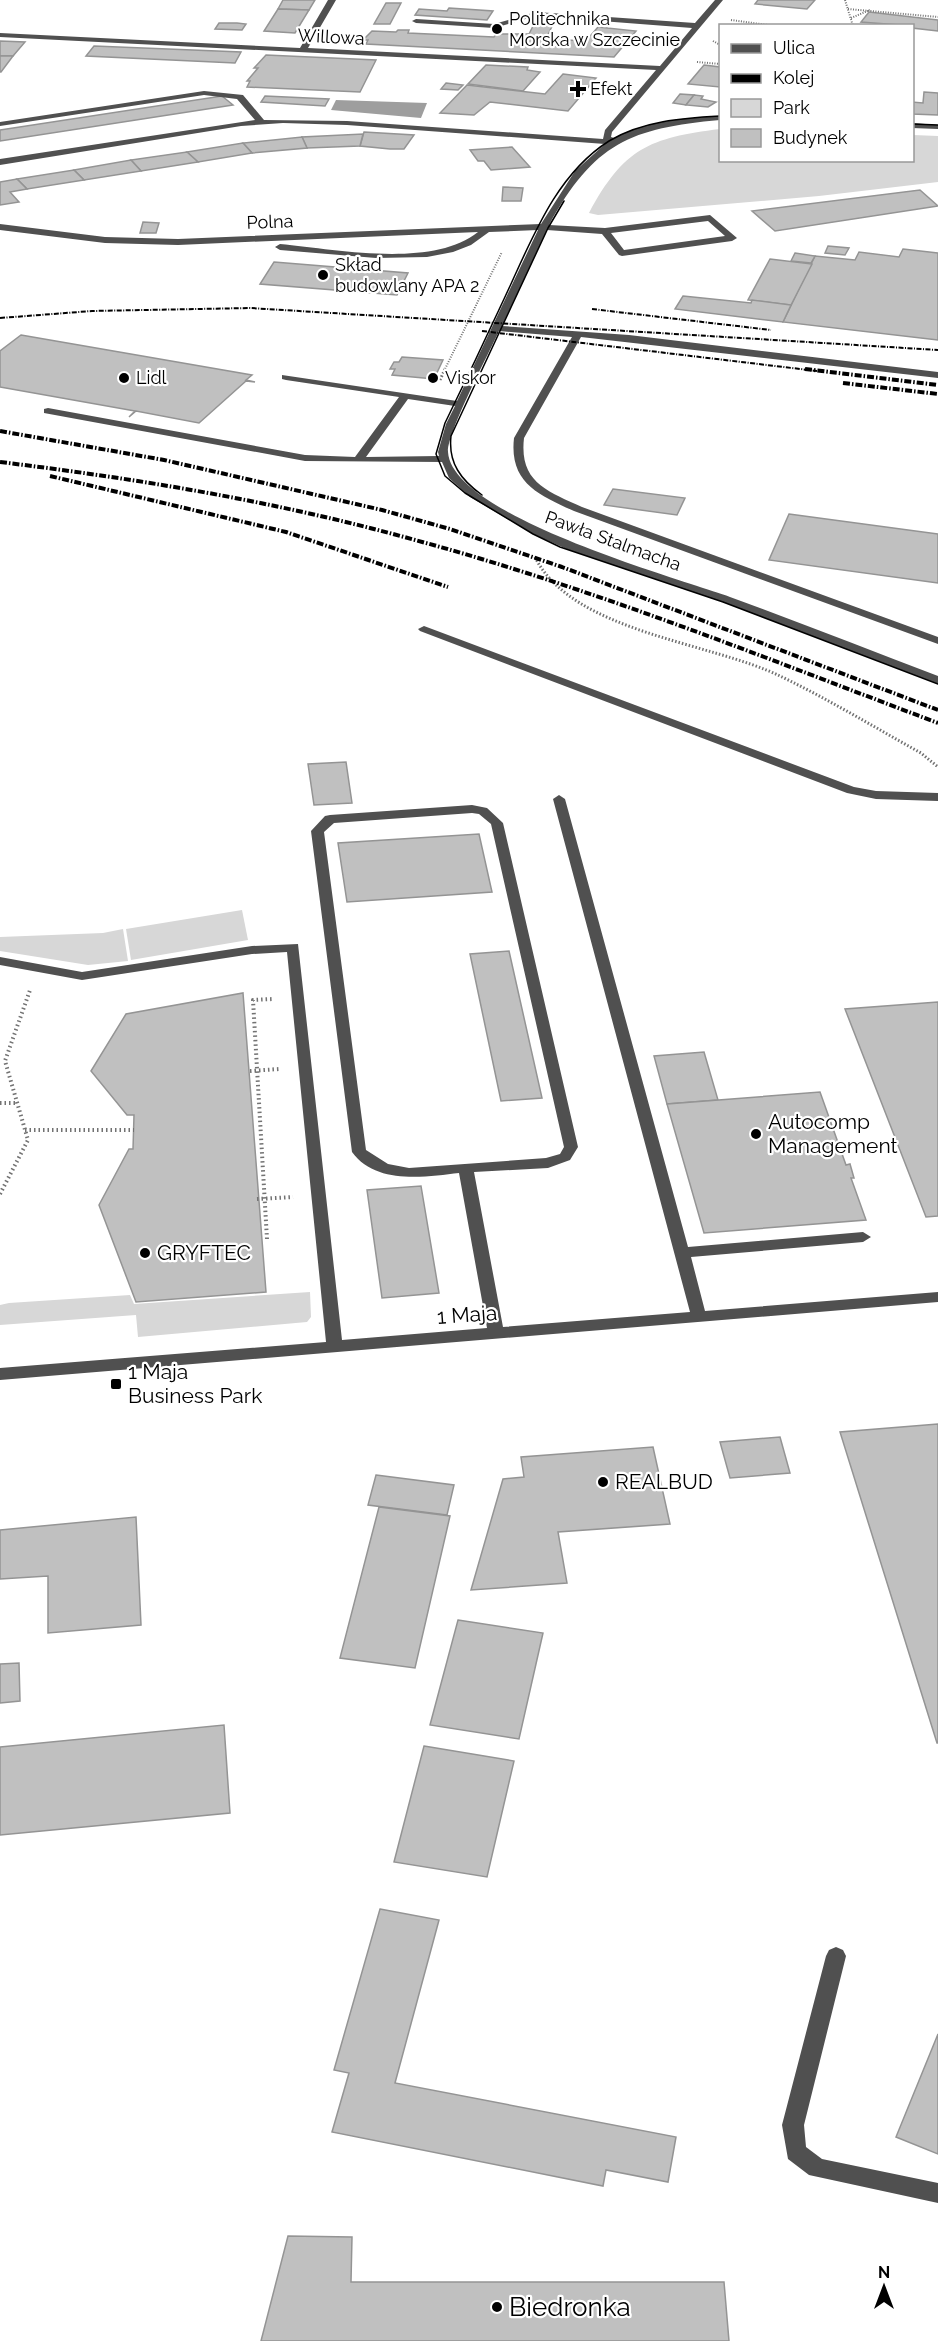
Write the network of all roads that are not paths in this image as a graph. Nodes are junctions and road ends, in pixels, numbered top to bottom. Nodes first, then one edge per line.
1 (332, 0) edge
2 (719, 0) edge
3 (416, 21) dead end
4 (698, 26) junction
5 (0, 35) edge
6 (303, 50) junction
7 (661, 68) junction
8 (719, 118) edge
9 (261, 122) junction
10 (0, 124) edge
11 (914, 125) edge
12 (938, 127) edge
13 (615, 142) junction
14 (0, 162) edge
15 (0, 227) edge
16 (543, 227) junction
17 (487, 230) junction
18 (604, 231) junction
19 (205, 241) junction
20 (496, 328) junction
21 (578, 334) junction
22 (938, 375) edge
23 (286, 377) dead end
24 (404, 397) junction
25 (460, 404) junction
26 (48, 411) dead end
27 (444, 459) junction
28 (358, 460) junction
29 (424, 629) dead end
30 (938, 641) edge
31 (938, 680) edge
32 (938, 798) edge
33 (560, 799) dead end
34 (0, 961) edge
35 (466, 1168) junction
36 (863, 1237) dead end
37 (682, 1253) junction
38 (938, 1297) edge
39 (699, 1316) junction
40 (496, 1334) junction
41 (335, 1347) junction
42 (0, 1374) edge
43 (837, 1956) dead end
44 (938, 2193) edge

1 - 6 street
2 - 4 street
3 - 4 street
4 - 7 street
5 - 6 street, Willowa
6 - 7 street, Willowa
7 - 13 street
8 - 13 street
9 - 10 street
9 - 13 street
9 - 14 street
11 - 12 street
13 - 16 street
15 - 19 street, Polna
16 - 17 street, Polna
16 - 18 street, Polna
16 - 20 street
17 - 19 street, Polna
17 - 19 street
18 - 18 street, Polna
20 - 21 street
20 - 25 street
21 - 22 street
21 - 30 street
23 - 24 street
24 - 25 street
24 - 28 street
25 - 27 street
26 - 28 street
27 - 28 street
27 - 31 street, Pawła Stalmacha
29 - 32 street
33 - 37 street
34 - 41 street
35 - 35 street
35 - 40 street
36 - 37 street
37 - 39 street
38 - 39 street, 1 Maja
39 - 40 street, 1 Maja
40 - 41 street, 1 Maja
41 - 42 street, 1 Maja
43 - 44 street

